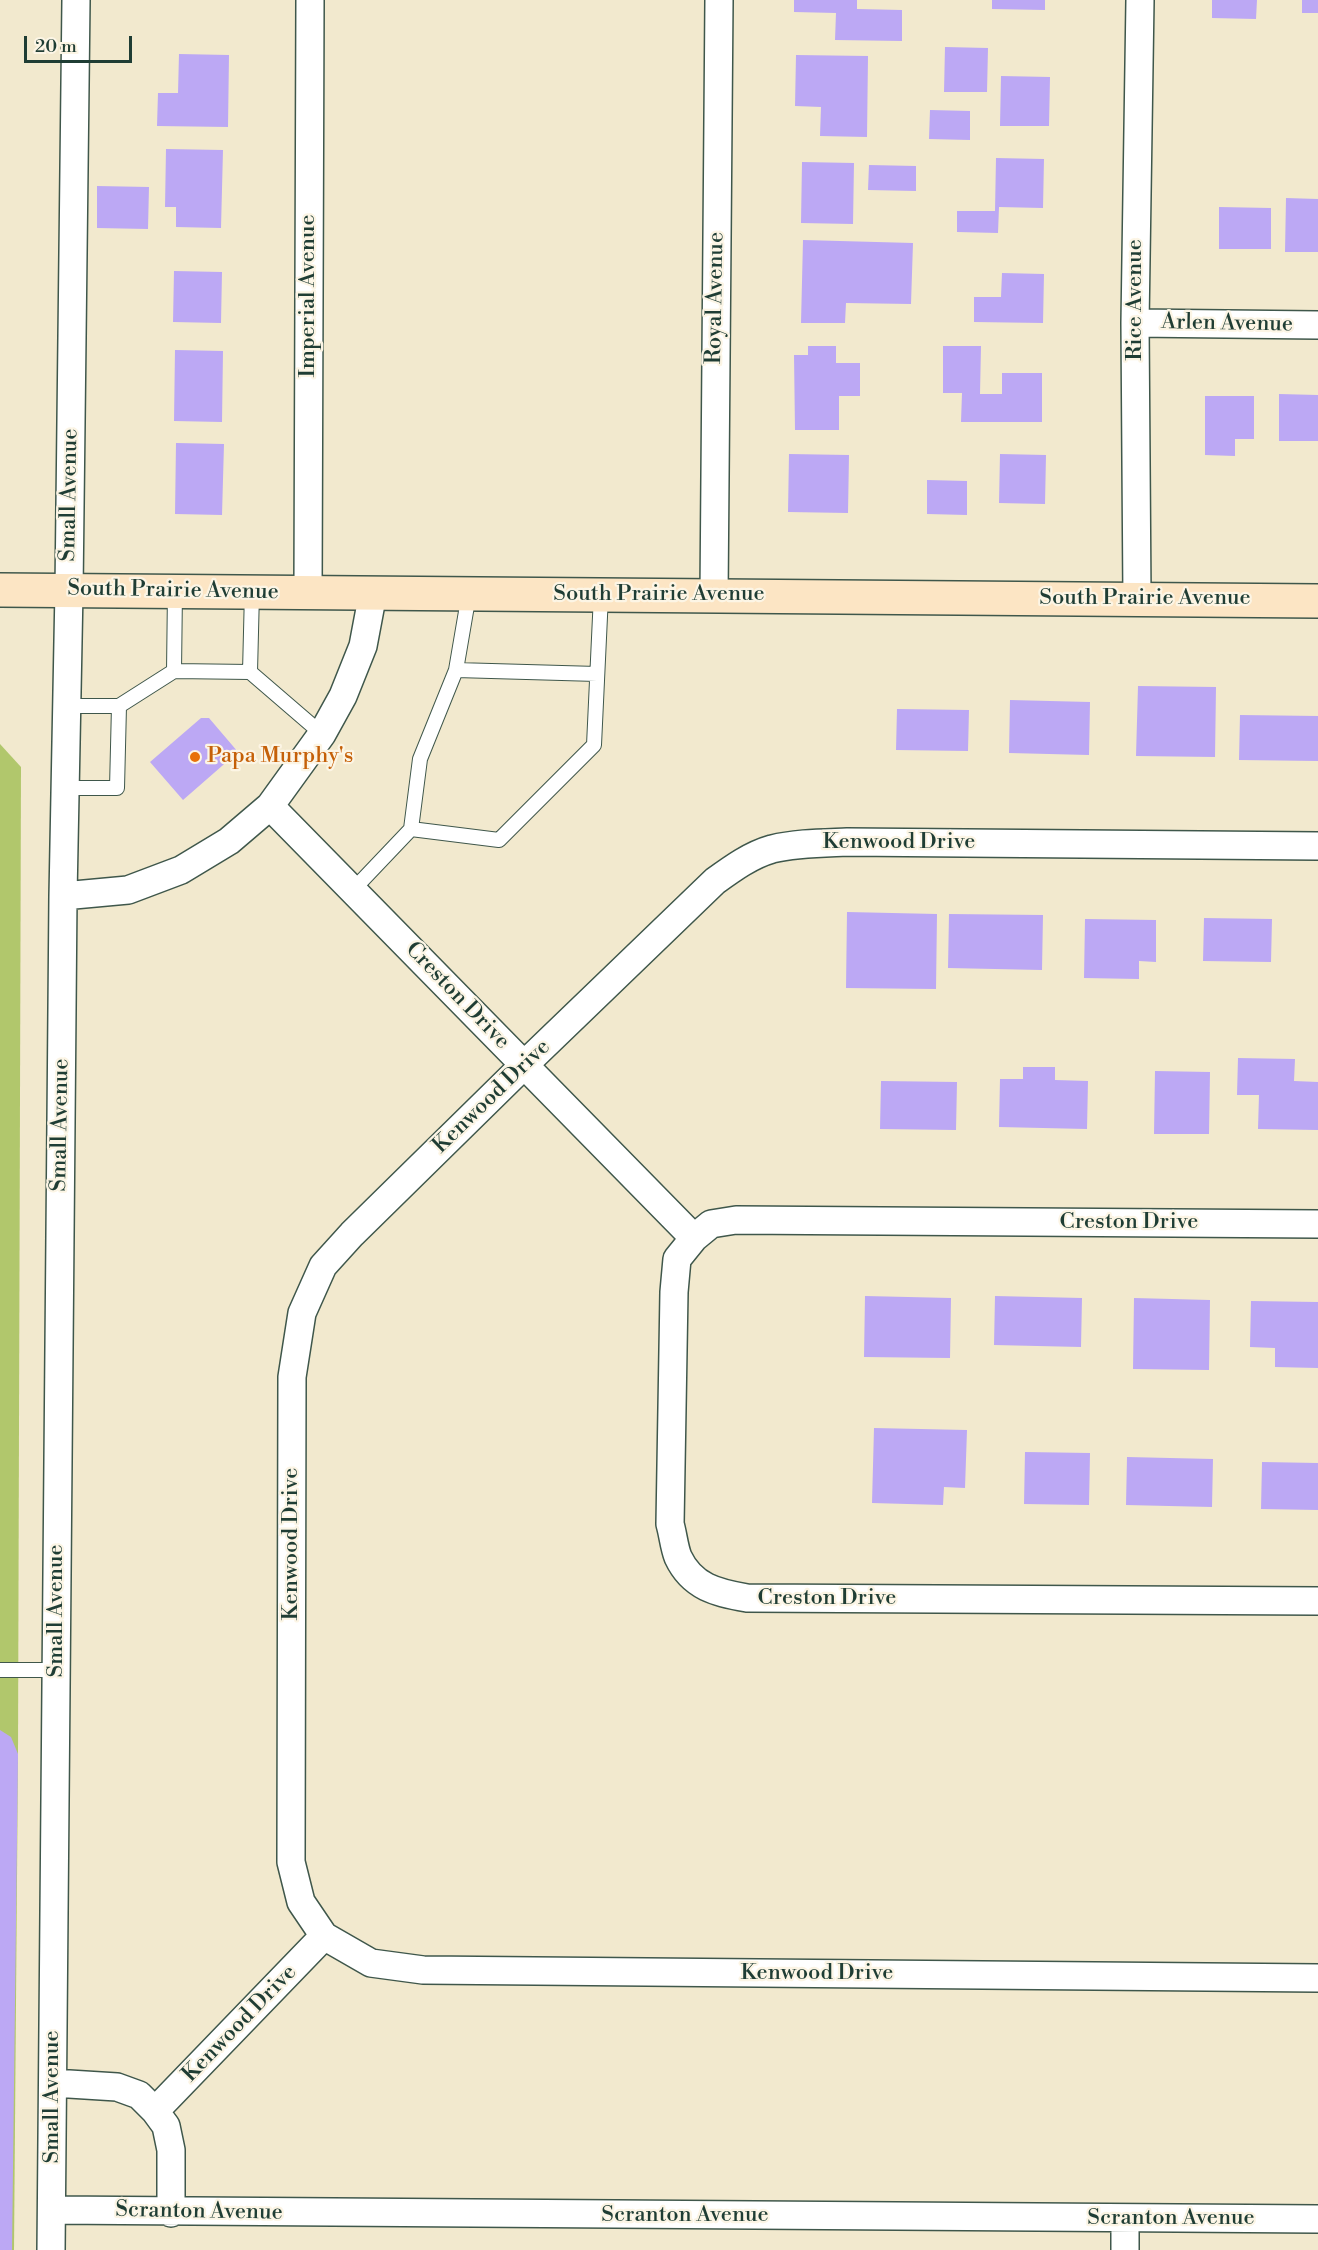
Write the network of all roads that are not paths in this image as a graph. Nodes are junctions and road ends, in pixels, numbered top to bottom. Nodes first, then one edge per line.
1 (76, 0) edge
2 (310, 0) edge
3 (719, 0) edge
4 (1140, 0) edge
5 (1135, 323) junction
6 (1318, 325) edge
7 (0, 590) edge
8 (69, 590) junction
9 (175, 591) junction
10 (252, 592) junction
11 (308, 592) junction
12 (373, 594) junction
13 (469, 594) junction
14 (601, 595) junction
15 (714, 595) junction
16 (1137, 599) junction
17 (1318, 601) edge
18 (456, 670) junction
19 (174, 672) junction
20 (250, 672) junction
21 (597, 674) junction
22 (67, 706) junction
23 (119, 706) junction
24 (322, 734) junction
25 (65, 788) junction
26 (270, 806) junction
27 (411, 829) junction
28 (1318, 846) edge
29 (353, 890) junction
30 (63, 896) junction
31 (524, 1065) junction
32 (1318, 1224) edge
33 (694, 1238) junction
34 (1318, 1601) edge
35 (0, 1670) edge
36 (56, 1670) junction
37 (324, 1936) junction
38 (1318, 1978) edge
39 (53, 2083) junction
40 (155, 2110) junction
41 (52, 2210) junction
42 (171, 2212) junction
43 (1125, 2218) junction
44 (1318, 2219) edge
45 (51, 2250) edge
46 (1125, 2250) edge

1 - 8 street, Small Avenue
2 - 11 street, Imperial Avenue
3 - 15 street, Royal Avenue
4 - 5 street, Rice Avenue
5 - 6 street, Arlen Avenue
5 - 16 street, Rice Avenue
7 - 8 main road, South Prairie Avenue
8 - 9 main road, South Prairie Avenue
8 - 22 street, Small Avenue
9 - 10 main road, South Prairie Avenue
9 - 19 lane
10 - 11 main road, South Prairie Avenue
10 - 20 lane
11 - 12 main road, South Prairie Avenue
12 - 13 main road, South Prairie Avenue
12 - 24 street
13 - 14 main road, South Prairie Avenue
13 - 18 lane
14 - 15 main road, South Prairie Avenue
14 - 21 lane
15 - 16 main road, South Prairie Avenue
16 - 17 main road, South Prairie Avenue
18 - 21 lane
18 - 27 lane
19 - 20 lane
19 - 23 lane
20 - 24 lane
21 - 27 lane
22 - 23 lane
22 - 25 street, Small Avenue
23 - 25 lane
24 - 26 street
25 - 30 street, Small Avenue
26 - 29 street, Creston Drive
26 - 30 street
27 - 29 lane
28 - 31 street, Kenwood Drive
29 - 31 street, Creston Drive
30 - 36 street, Small Avenue
31 - 33 street, Creston Drive
31 - 37 street, Kenwood Drive
32 - 33 street, Creston Drive
33 - 34 street, Creston Drive
35 - 36 lane
36 - 39 street, Small Avenue
37 - 38 street, Kenwood Drive
37 - 40 street, Kenwood Drive
39 - 40 street
39 - 41 street, Small Avenue
40 - 42 street
41 - 42 street, Scranton Avenue
41 - 45 street, Small Avenue
42 - 43 street, Scranton Avenue
43 - 44 street, Scranton Avenue
43 - 46 street

